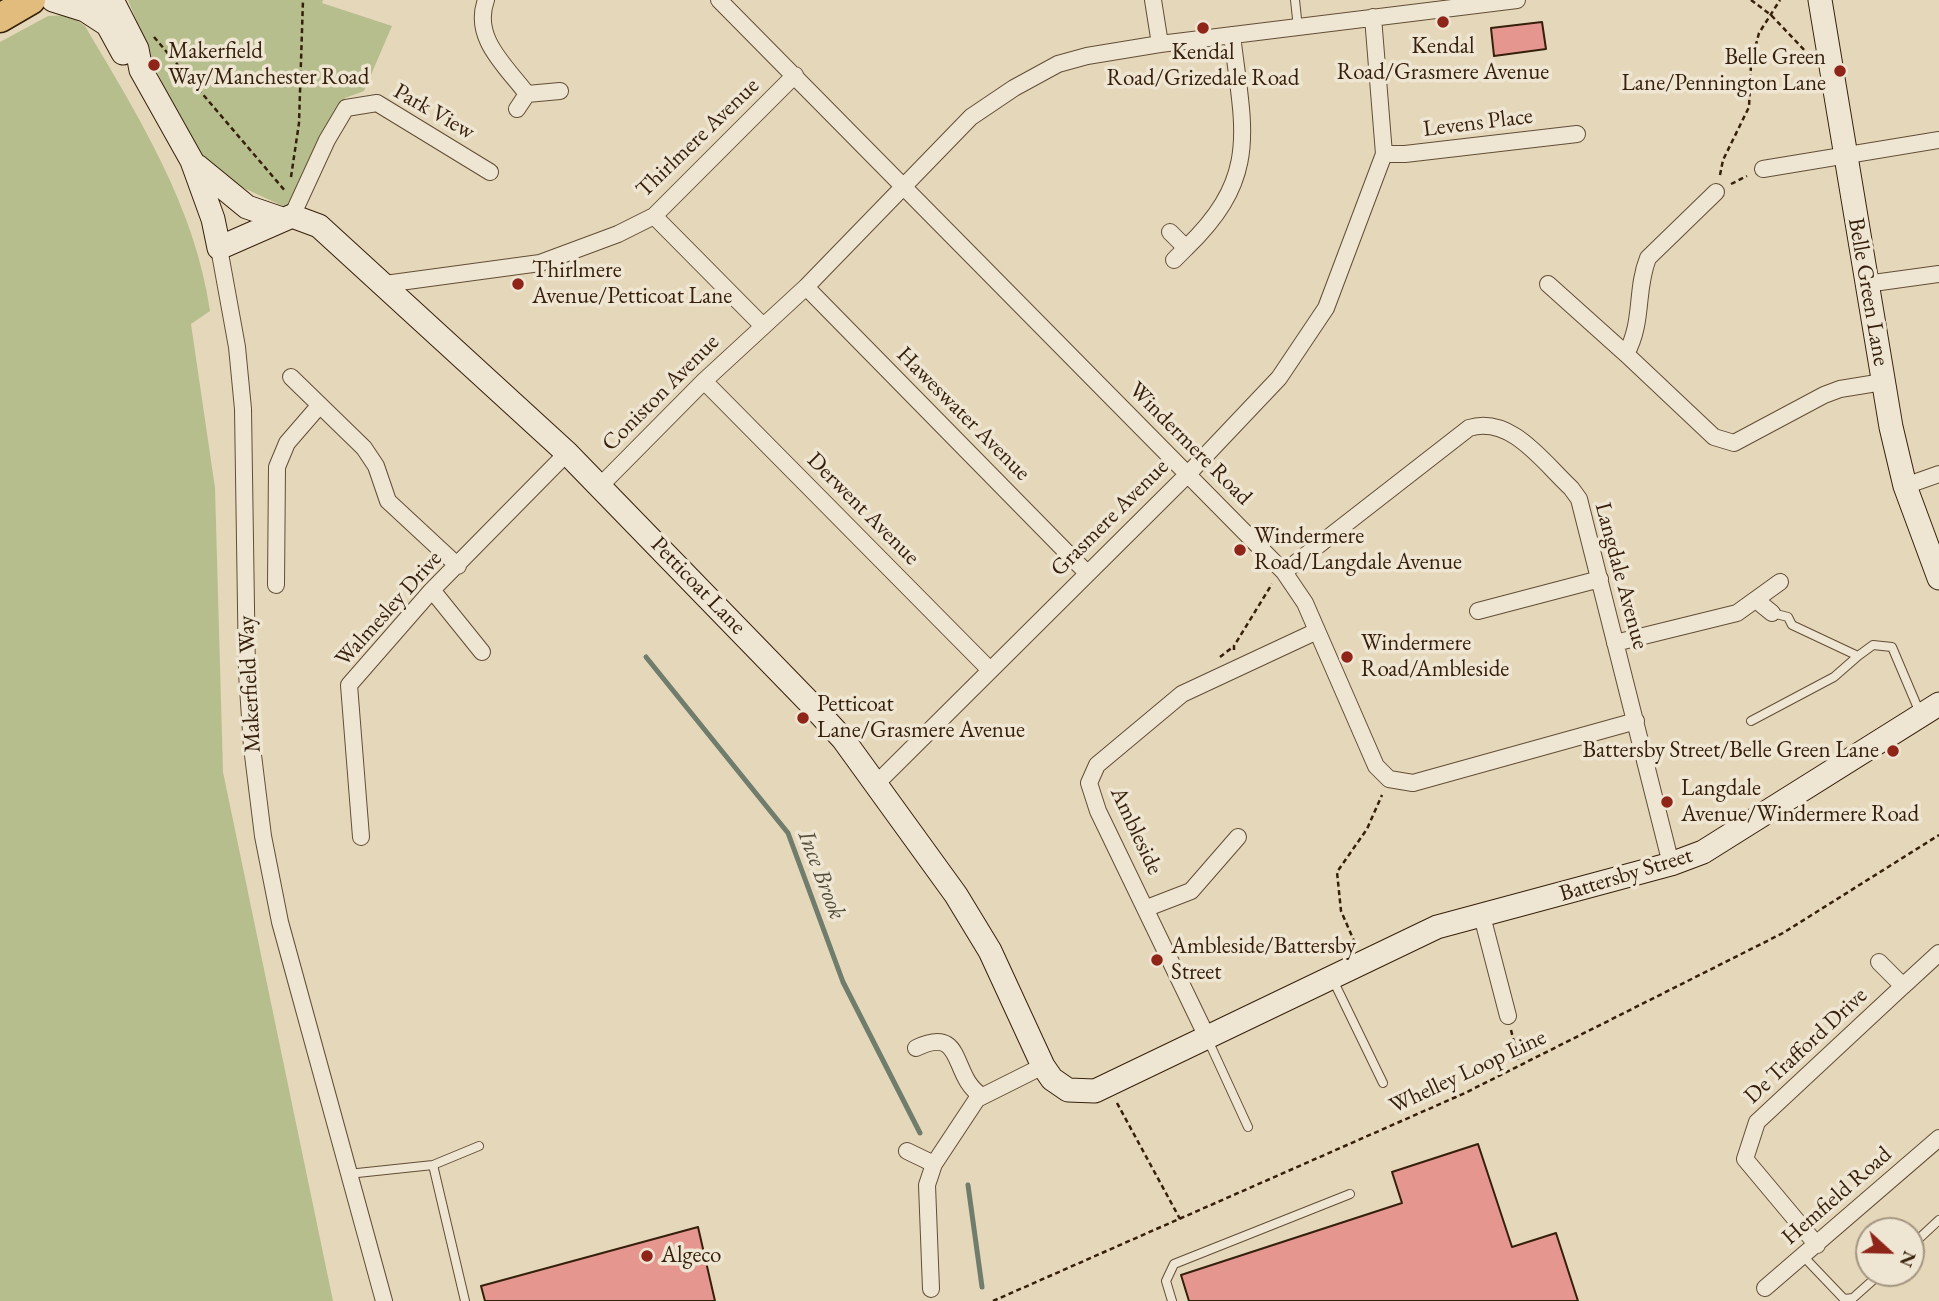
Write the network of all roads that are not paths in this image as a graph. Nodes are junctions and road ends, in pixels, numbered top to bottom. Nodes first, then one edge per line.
1 (32, 0) edge
2 (53, 0) edge
3 (94, 0) edge
4 (112, 0) edge
5 (486, 0) edge
6 (719, 0) edge
7 (1153, 0) edge
8 (1295, 0) edge
9 (1517, 0) edge
10 (1820, 0) edge
11 (1374, 17) junction
12 (0, 18) edge
13 (105, 23) junction
14 (1298, 28) junction
15 (1232, 35) junction
16 (1160, 44) junction
17 (141, 70) junction
18 (795, 75) junction
19 (560, 91) dead end
20 (527, 94) junction
21 (517, 109) dead end
22 (1577, 134) dead end
23 (1939, 140) edge
24 (1384, 153) junction
25 (1844, 153) junction
26 (192, 161) junction
27 (1763, 169) road end
28 (491, 172) dead end
29 (903, 185) junction
30 (1716, 192) road end
31 (247, 207) junction
32 (654, 216) junction
33 (287, 218) junction
34 (213, 219) junction
35 (1170, 232) dead end
36 (219, 248) junction
37 (1186, 248) junction
38 (1174, 260) dead end
39 (1939, 274) edge
40 (386, 284) junction
41 (1548, 284) dead end
42 (1866, 284) junction
43 (806, 287) junction
44 (763, 326) junction
45 (1626, 354) junction
46 (291, 377) dead end
47 (704, 381) junction
48 (1883, 382) junction
49 (319, 406) junction
50 (567, 453) junction
51 (1188, 474) junction
52 (1939, 474) edge
53 (600, 486) junction
54 (1905, 486) junction
55 (458, 566) junction
56 (1937, 567) edge
57 (1284, 572) junction
58 (1087, 573) junction
59 (1600, 579) junction
60 (1780, 582) dead end
61 (276, 585) dead end
62 (432, 590) junction
63 (1756, 600) junction
64 (1478, 611) dead end
65 (1772, 613) joint
66 (1317, 631) junction
67 (1615, 643) junction
68 (482, 652) dead end
69 (1858, 656) junction
70 (989, 669) junction
71 (1930, 709) edge
72 (1636, 721) junction
73 (1751, 721) dead end
74 (876, 784) junction
75 (361, 837) dead end
76 (1238, 837) dead end
77 (1671, 864) junction
78 (1147, 908) junction
79 (1482, 916) junction
80 (1939, 953) edge
81 (1880, 962) dead end
82 (1331, 978) junction
83 (1903, 986) junction
84 (1508, 1016) dead end
85 (1207, 1037) junction
86 (916, 1048) dead end
87 (1043, 1066) junction
88 (1384, 1083) dead end
89 (1068, 1090) joint
90 (982, 1096) junction
91 (1248, 1127) dead end
92 (1939, 1138) edge
93 (479, 1146) dead end
94 (907, 1151) dead end
95 (934, 1164) junction
96 (433, 1166) junction
97 (348, 1174) junction
98 (1350, 1194) dead end
99 (1939, 1220) edge
100 (1925, 1233) edge
101 (1816, 1245) junction
102 (1803, 1256) junction
103 (1865, 1287) edge
104 (1765, 1288) dead end
105 (931, 1289) dead end
106 (384, 1301) edge
107 (466, 1301) edge
108 (1172, 1301) edge

1 - 12 highway
2 - 13 street
3 - 13 street, Makerfield Way
4 - 17 street, Makerfield Way
5 - 20 street
6 - 18 street, Windermere Road
7 - 16 street
8 - 14 lane
9 - 11 street, Coniston Avenue
10 - 25 street, Belle Green Lane
11 - 14 street, Coniston Avenue
11 - 24 street, Grasmere Avenue
13 - 17 street, Makerfield Way
14 - 15 street, Coniston Avenue
15 - 16 street, Coniston Avenue
15 - 37 street
16 - 29 street, Coniston Avenue
17 - 26 street, Makerfield Way
18 - 29 street, Windermere Road
18 - 32 street, Thirlmere Avenue
19 - 20 street
20 - 21 street
22 - 24 street, Levens Place
23 - 25 street
24 - 51 street, Grasmere Avenue
25 - 27 street
25 - 42 street, Belle Green Lane
26 - 31 street, Petticoat Lane
26 - 34 street, Makerfield Way
28 - 33 street, Park View
29 - 43 street, Coniston Avenue
29 - 51 street, Windermere Road
30 - 45 street
31 - 33 street, Petticoat Lane
31 - 34 street
32 - 40 street, Thirlmere Avenue
32 - 44 street
33 - 36 street
33 - 40 street, Petticoat Lane
34 - 36 street, Makerfield Way
35 - 37 street
36 - 97 street, Makerfield Way
37 - 38 street
39 - 42 street
40 - 50 street, Petticoat Lane
41 - 45 street
42 - 48 street, Belle Green Lane
43 - 44 street, Coniston Avenue
43 - 58 street, Haweswater Avenue
44 - 47 street, Coniston Avenue
45 - 48 street
46 - 49 street
47 - 53 street, Coniston Avenue
47 - 70 street, Derwent Avenue
48 - 54 street, Belle Green Lane
49 - 55 street
49 - 61 street
50 - 53 street, Petticoat Lane
50 - 55 street, Walmesley Drive
51 - 57 street, Windermere Road
51 - 58 street, Grasmere Avenue
52 - 54 street
53 - 74 street, Petticoat Lane
54 - 56 street, Belle Green Lane
55 - 62 street, Walmesley Drive
57 - 59 street, Langdale Avenue
57 - 66 street, Windermere Road
58 - 70 street, Grasmere Avenue
59 - 64 street
59 - 67 street, Langdale Avenue
60 - 63 street
62 - 68 street
62 - 75 street, Walmesley Drive
63 - 65 street
63 - 67 street
65 - 69 lane
66 - 72 street, Windermere Road
66 - 78 street, Ambleside
67 - 72 street, Langdale Avenue
69 - 71 lane
69 - 73 lane
70 - 74 street, Grasmere Avenue
71 - 77 street, Battersby Street
72 - 77 street, Langdale Avenue
74 - 87 street, Petticoat Lane
76 - 78 street
77 - 79 street, Battersby Street
78 - 85 street, Ambleside
79 - 82 street, Battersby Street
79 - 84 street
80 - 83 street, De Trafford Drive
81 - 83 street, De Trafford Drive
82 - 85 street, Battersby Street
82 - 88 lane
83 - 101 street, De Trafford Drive
85 - 89 street, Battersby Street
85 - 91 lane
86 - 90 street
87 - 89 street, Petticoat Lane
87 - 90 street
90 - 95 street
92 - 101 street, Hemfield Road
93 - 96 lane
94 - 95 street
95 - 105 street
96 - 97 lane
96 - 107 lane
97 - 106 street, Makerfield Way
98 - 108 lane
99 - 100 lane
101 - 102 street, Hemfield Road
102 - 103 lane
102 - 104 street, Hemfield Road

